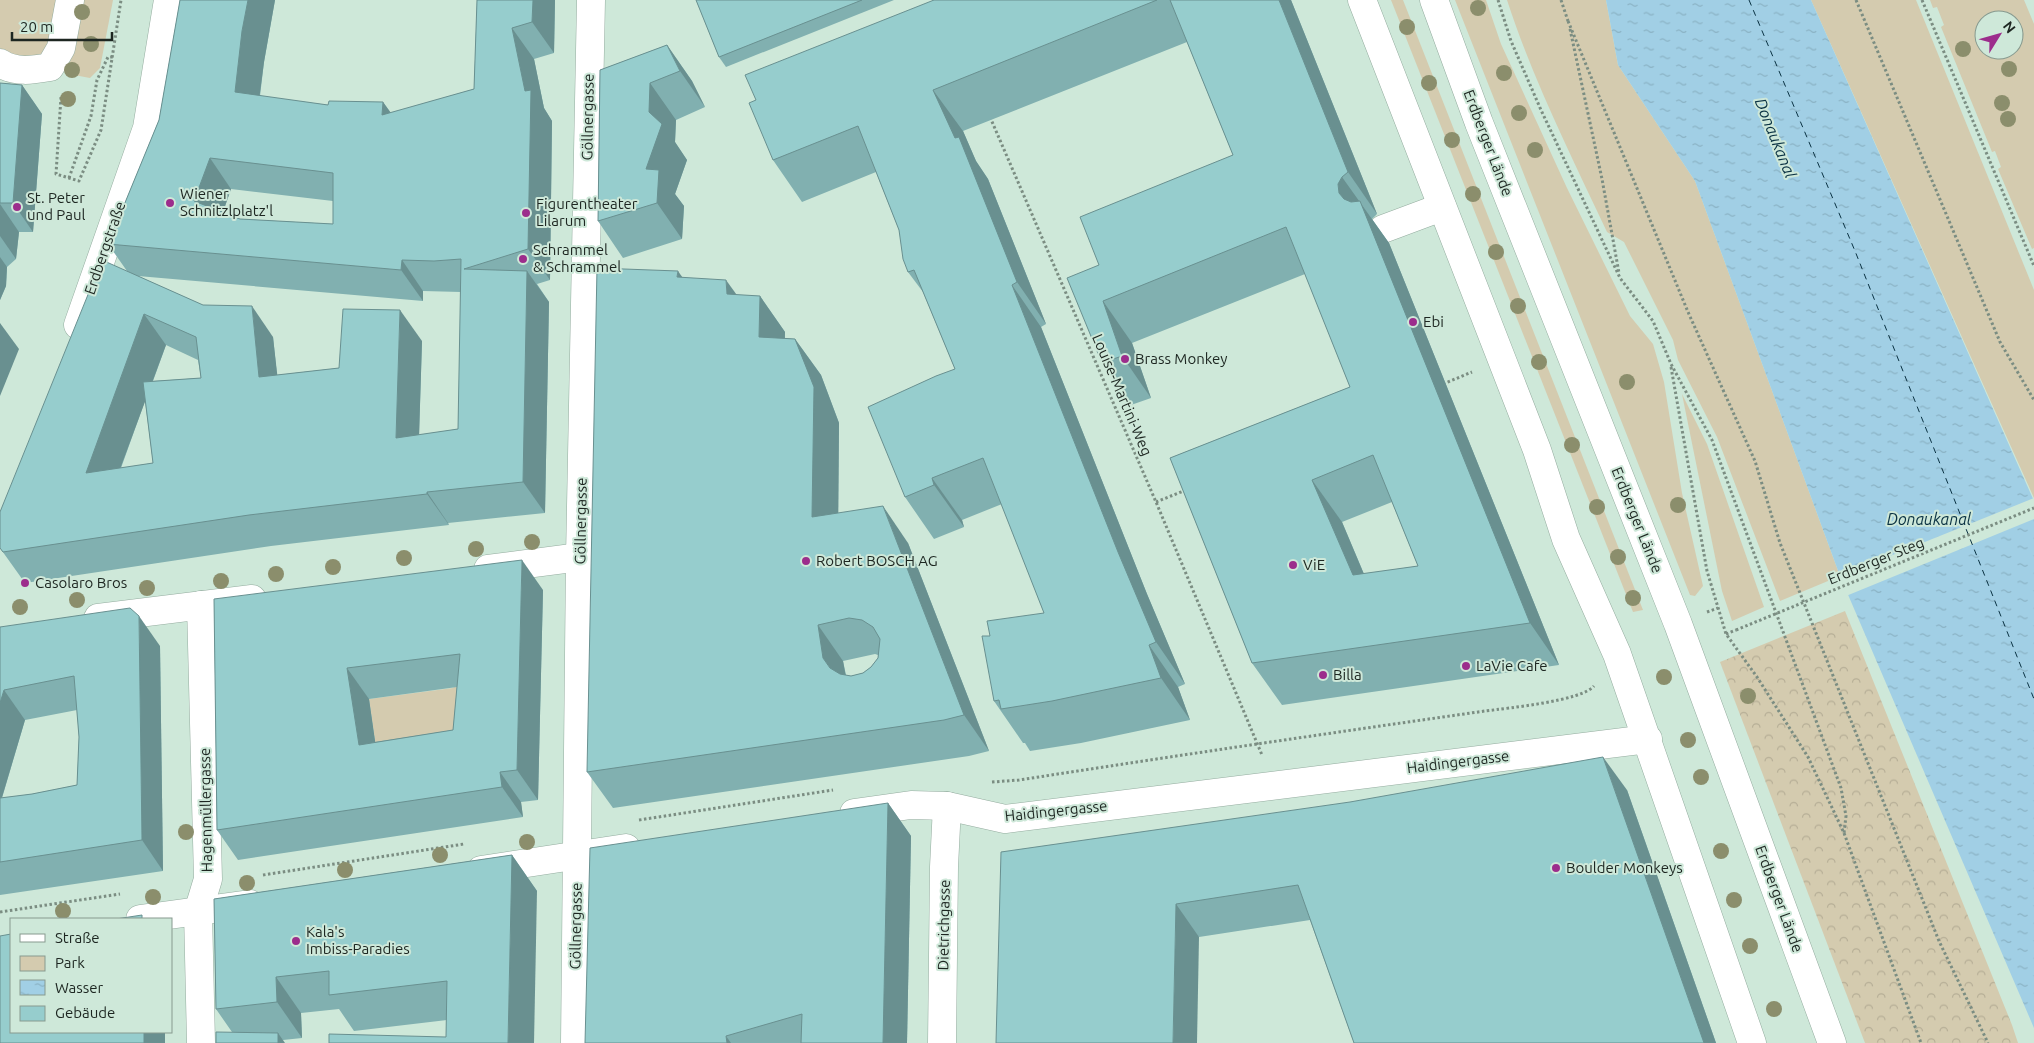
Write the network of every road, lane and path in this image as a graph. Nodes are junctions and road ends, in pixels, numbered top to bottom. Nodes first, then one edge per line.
1 (70, 0) edge
2 (121, 0) edge
3 (168, 0) edge
4 (591, 0) edge
5 (1362, 0) edge
6 (1434, 0) edge
7 (1498, 0) edge
8 (1561, 0) edge
9 (1856, 0) edge
10 (1922, 0) edge
11 (1568, 21) junction
12 (113, 58) junction
13 (0, 63) edge
14 (61, 96) dead end
15 (989, 116) dead end
16 (69, 178) junction
17 (1442, 207) junction
18 (1383, 228) dead end
19 (2034, 266) edge
20 (1620, 278) junction
21 (70, 346) edge
22 (1502, 360) junction
23 (1671, 364) junction
24 (1438, 386) dead end
25 (2034, 400) edge
26 (1192, 487) edge
27 (1156, 502) junction
28 (2034, 508) edge
29 (580, 557) junction
30 (464, 572) edge
31 (279, 595) edge
32 (201, 605) junction
33 (76, 620) edge
34 (1726, 634) junction
35 (1617, 654) junction
36 (1648, 739) junction
37 (1256, 743) junction
38 (986, 783) dead end
39 (1275, 785) junction
40 (837, 790) dead end
41 (947, 806) junction
42 (832, 817) edge
43 (631, 821) dead end
44 (1844, 833) junction
45 (468, 843) dead end
46 (646, 845) edge
47 (577, 856) junction
48 (461, 873) edge
49 (258, 876) dead end
50 (129, 893) dead end
51 (276, 900) edge
52 (0, 912) edge
53 (198, 912) junction
54 (148, 918) edge
55 (201, 1043) edge
56 (575, 1043) edge
57 (942, 1043) edge
58 (1752, 1043) edge
59 (1832, 1043) edge
60 (1921, 1043) edge
61 (1988, 1043) edge

1 - 13 street
2 - 12 path
3 - 21 street, Erdbergstraße
4 - 29 street, Göllnergasse
5 - 17 street
6 - 59 street, Erdberger Lände
7 - 20 path
8 - 11 path
9 - 25 path
10 - 19 path
11 - 20 path
11 - 61 path
12 - 16 path
12 - 16 path
14 - 16 path
15 - 27 path, Louise-Martini-Weg
17 - 18 street
17 - 22 street
20 - 23 path
22 - 24 path
22 - 35 street
23 - 34 path
23 - 44 path
26 - 27 path
27 - 37 path, Louise-Martini-Weg
28 - 34 path, Erdberger Steg, bridge
29 - 30 street
29 - 47 street, Göllnergasse
31 - 32 street
32 - 33 street
32 - 53 street, Hagenmüllergasse
34 - 44 path
35 - 36 street
35 - 37 path
36 - 39 street, Haidingergasse
36 - 58 street
37 - 38 path
37 - 39 path, Louise-Martini-Weg
39 - 41 street, Haidingergasse
40 - 43 path
41 - 42 street, Haidingergasse
41 - 57 street, Dietrichgasse
44 - 60 path
45 - 49 path
46 - 47 street
47 - 48 street
47 - 56 street, Göllnergasse
50 - 52 path
51 - 53 street
53 - 54 street
53 - 55 street, Hagenmüllergasse

